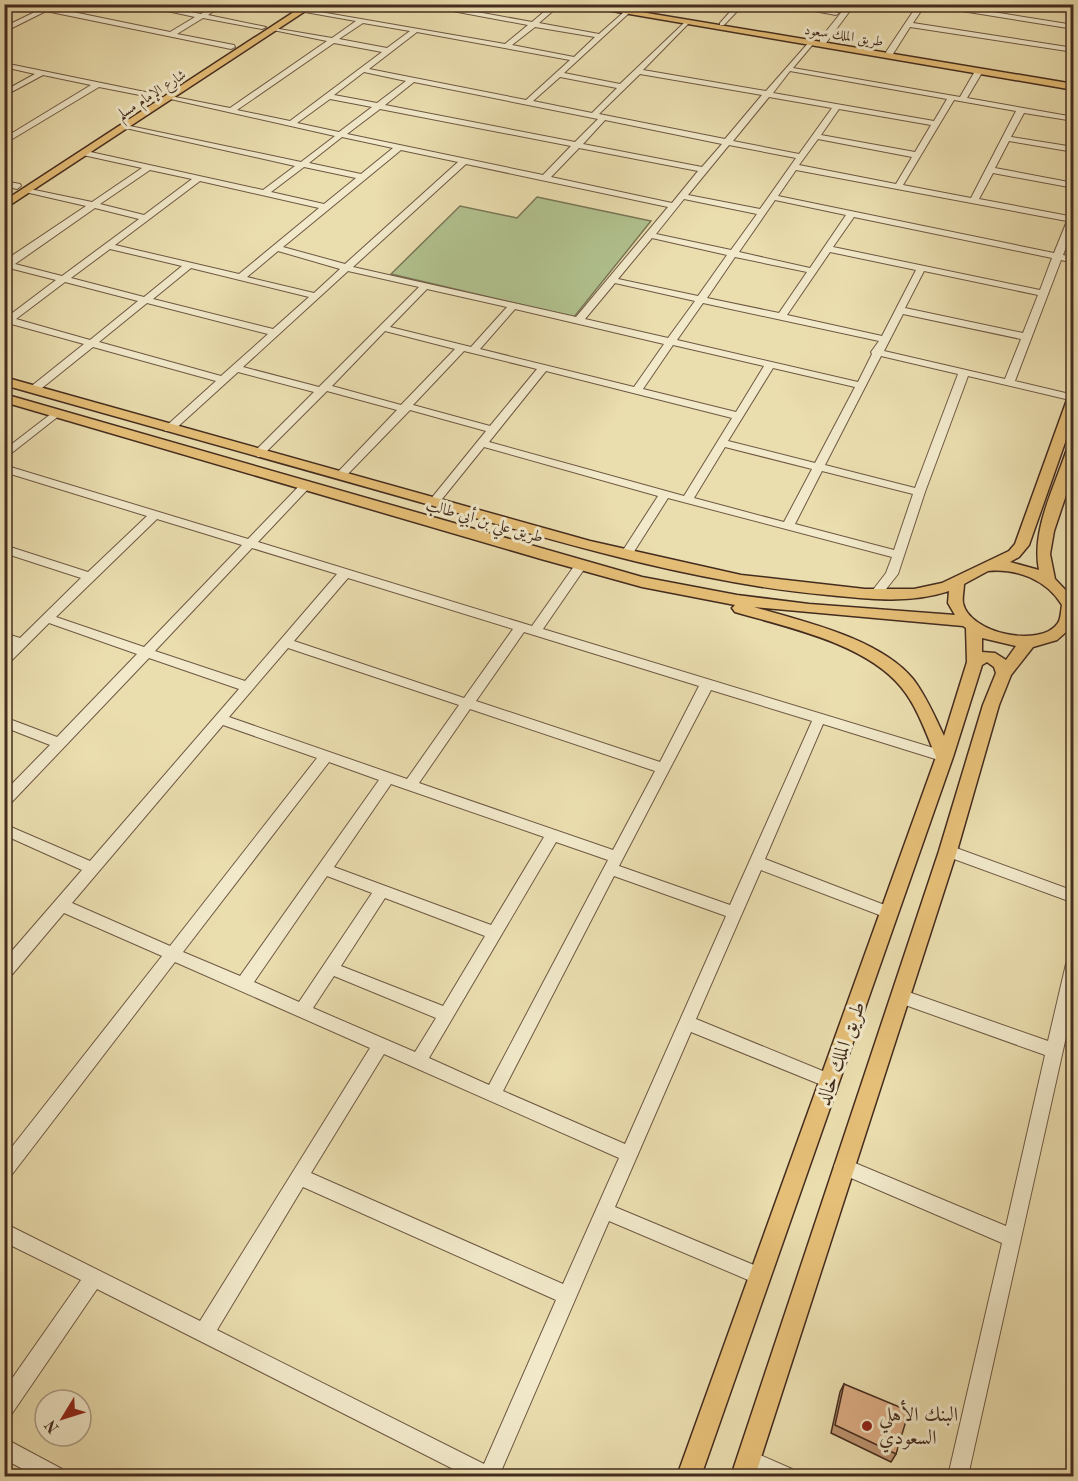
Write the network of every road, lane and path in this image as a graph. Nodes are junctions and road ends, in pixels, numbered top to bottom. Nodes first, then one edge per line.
1 (22, 4) edge
2 (84, 4) edge
3 (221, 4) edge
4 (418, 4) edge
5 (558, 4) edge
6 (575, 4) edge
7 (605, 4) edge
8 (741, 4) edge
9 (779, 4) edge
10 (843, 4) edge
11 (852, 4) edge
12 (925, 4) edge
13 (152, 6) edge
14 (305, 6) edge
15 (139, 8) edge
16 (625, 8) edge
17 (45, 9) junction
18 (836, 13) junction
19 (67, 14) junction
20 (201, 17) junction
21 (130, 18) dead end
22 (362, 20) junction
23 (686, 23) junction
24 (120, 24) junction
25 (722, 24) junction
26 (533, 25) junction
27 (909, 25) junction
28 (262, 27) junction
29 (1074, 27) edge
30 (4, 30) edge
31 (275, 30) junction
32 (416, 30) junction
33 (172, 34) junction
34 (600, 36) junction
35 (333, 40) junction
36 (816, 41) junction
37 (231, 46) junction
38 (506, 47) junction
39 (1074, 50) edge
40 (389, 51) junction
41 (890, 52) junction
42 (575, 59) junction
43 (4, 64) edge
44 (789, 69) junction
45 (364, 70) junction
46 (639, 71) junction
47 (979, 71) junction
48 (42, 73) junction
49 (558, 74) junction
50 (412, 80) junction
51 (1074, 82) edge
52 (98, 84) junction
53 (623, 87) junction
54 (1074, 87) edge
55 (4, 94) edge
56 (768, 94) junction
57 (154, 96) junction
58 (328, 96) junction
59 (170, 98) junction
60 (952, 98) junction
61 (963, 99) junction
62 (528, 102) junction
63 (379, 106) junction
64 (837, 106) junction
65 (1021, 110) junction
66 (231, 111) junction
67 (594, 115) junction
68 (604, 117) junction
69 (1074, 119) edge
70 (291, 124) junction
71 (936, 124) junction
72 (125, 127) junction
73 (341, 134) junction
74 (816, 136) junction
75 (1006, 138) junction
76 (4, 142) edge
77 (728, 142) junction
78 (578, 145) junction
79 (399, 147) junction
80 (1074, 150) edge
81 (86, 153) junction
82 (917, 154) junction
83 (801, 157) junction
84 (464, 161) junction
85 (302, 165) junction
86 (150, 166) junction
87 (794, 167) junction
88 (704, 170) junction
89 (990, 170) junction
90 (200, 177) junction
91 (362, 177) junction
92 (544, 178) junction
93 (4, 183) edge
94 (17, 186) junction
95 (1074, 186) edge
96 (898, 187) junction
97 (28, 190) junction
98 (265, 193) junction
99 (4, 194) edge
100 (682, 196) junction
101 (772, 198) junction
102 (974, 201) junction
103 (4, 206) edge
104 (94, 206) junction
105 (674, 206) junction
106 (326, 207) junction
107 (762, 212) junction
108 (851, 214) junction
109 (147, 218) junction
110 (1073, 218) edge
111 (649, 235) junction
112 (110, 246) junction
113 (276, 248) junction
114 (828, 249) junction
115 (732, 253) junction
116 (1057, 256) junction
117 (1074, 260) edge
118 (189, 265) junction
119 (6, 266) edge
120 (347, 268) junction
121 (921, 268) junction
122 (813, 271) junction
123 (240, 278) junction
124 (65, 279) junction
125 (612, 280) junction
126 (426, 285) junction
127 (1043, 293) junction
128 (316, 296) junction
129 (699, 299) junction
130 (144, 300) junction
131 (514, 305) junction
132 (899, 310) junction
133 (782, 317) junction
134 (7, 320) edge
135 (579, 320) junction
136 (384, 328) junction
137 (275, 333) junction
138 (1026, 337) junction
139 (883, 339) junction
140 (669, 341) junction
141 (92, 343) junction
142 (461, 348) junction
143 (473, 351) junction
144 (876, 352) junction
145 (770, 365) junction
146 (236, 368) junction
147 (543, 368) junction
148 (964, 373) junction
149 (223, 380) junction
150 (4, 381) edge
151 (1009, 383) junction
152 (859, 385) junction
153 (323, 389) junction
154 (33, 390) junction
155 (636, 391) junction
156 (1073, 397) edge
157 (4, 398) edge
158 (406, 407) junction
159 (56, 413) junction
160 (739, 416) junction
161 (169, 429) junction
162 (493, 430) junction
163 (482, 443) junction
164 (722, 443) junction
165 (1074, 449) edge
166 (258, 454) junction
167 (5, 466) edge
168 (818, 467) junction
169 (340, 476) junction
170 (305, 486) junction
171 (919, 492) junction
172 (665, 494) junction
173 (687, 500) junction
174 (434, 502) junction
175 (155, 514) junction
176 (788, 526) junction
177 (250, 544) junction
178 (4, 549) edge
179 (1019, 550) junction
180 (1042, 554) junction
181 (626, 555) junction
182 (898, 555) junction
183 (581, 565) junction
184 (991, 566) junction
185 (345, 573) junction
186 (90, 577) junction
187 (957, 582) junction
188 (1052, 583) junction
189 (1074, 586) edge
190 (673, 588) junction
191 (875, 594) junction
192 (906, 594) junction
193 (47, 618) junction
194 (916, 618) junction
195 (1071, 623) edge
196 (970, 624) junction
197 (521, 627) junction
198 (536, 632) junction
199 (4, 637) edge
200 (1028, 642) junction
201 (22, 643) junction
202 (285, 643) junction
203 (146, 652) junction
204 (4, 660) edge
205 (975, 662) junction
206 (1004, 673) junction
207 (707, 684) junction
208 (248, 687) junction
209 (468, 704) junction
210 (220, 719) junction
211 (819, 719) junction
212 (4, 722) edge
213 (59, 743) junction
214 (326, 756) junction
215 (945, 757) junction
216 (663, 768) junction
217 (388, 778) junction
218 (410, 785) junction
219 (4, 801) edge
220 (4, 829) edge
221 (553, 835) junction
222 (948, 851) junction
223 (757, 862) junction
224 (614, 863) junction
225 (93, 869) junction
226 (324, 869) junction
227 (382, 891) junction
228 (1074, 897) edge
229 (61, 905) junction
230 (735, 913) junction
231 (890, 913) junction
232 (495, 933) junction
233 (173, 954) junction
234 (1074, 964) edge
235 (330, 968) junction
236 (4, 972) edge
237 (243, 985) junction
238 (900, 996) junction
239 (302, 1011) junction
240 (446, 1015) junction
241 (687, 1023) junction
242 (380, 1045) junction
243 (1055, 1051) junction
244 (418, 1062) junction
245 (830, 1082) junction
246 (493, 1095) junction
247 (630, 1154) junction
248 (843, 1166) junction
249 (4, 1171) edge
250 (299, 1176) junction
251 (605, 1211) junction
252 (4, 1232) edge
253 (1012, 1238) junction
254 (760, 1276) junction
255 (94, 1277) junction
256 (568, 1296) junction
257 (204, 1333) junction
258 (4, 1408) edge
259 (4, 1448) edge
260 (746, 1468) edge
261 (55, 1476) edge
262 (488, 1476) edge
263 (689, 1476) edge
264 (785, 1476) edge
265 (958, 1476) edge

1 - 17 street
2 - 19 street
3 - 20 street
4 - 26 street
5 - 26 street
6 - 16 main road, طريق الملك سعود
7 - 16 main road, طريق الملك سعود
8 - 25 street
9 - 18 street
10 - 18 street
11 - 36 street
12 - 27 street
12 - 29 street
13 - 15 street
13 - 20 street
14 - 22 street
14 - 28 main road, شارع الإمام مسلم
14 - 31 main road, شارع الإمام مسلم
16 - 23 main road, طريق الملك سعود
16 - 25 main road, طريق الملك سعود
16 - 34 street
17 - 19 street
17 - 30 street
18 - 36 street
19 - 24 street
20 - 28 street
20 - 33 street
21 - 24 street
22 - 32 street
22 - 35 street
23 - 36 main road, طريق الملك سعود
23 - 46 street
24 - 33 street
25 - 36 main road, طريق الملك سعود
26 - 34 street
26 - 38 street
27 - 39 street
27 - 41 street
28 - 37 main road, شارع الإمام مسلم
31 - 35 street
31 - 59 main road, شارع الإمام مسلم
32 - 38 street
32 - 40 street
33 - 37 street
34 - 42 street
35 - 40 street
35 - 66 street
36 - 41 main road, طريق الملك سعود
36 - 44 street
36 - 47 main road, طريق الملك سعود
37 - 57 main road, شارع الإمام مسلم
38 - 42 street
40 - 45 street
41 - 51 main road, طريق الملك سعود
42 - 49 street
43 - 48 street
44 - 56 street
44 - 60 street
45 - 50 street
45 - 58 street
46 - 53 street
46 - 56 street
47 - 54 main road, طريق الملك سعود
47 - 61 street
48 - 52 street
48 - 55 street
49 - 53 street
49 - 62 street
50 - 62 street
50 - 63 street
52 - 57 street
52 - 76 street
53 - 67 street
56 - 64 street
56 - 77 street
57 - 94 main road, شارع الإمام مسلم
58 - 63 street
58 - 70 street
59 - 66 street
59 - 72 main road, شارع الإمام مسلم
60 - 61 street
60 - 71 street
61 - 65 street
62 - 67 street
63 - 73 street
63 - 78 street
64 - 71 street
64 - 74 street
65 - 69 street
65 - 75 street
66 - 70 street
67 - 68 street
68 - 77 street
68 - 78 street
70 - 73 street
71 - 82 street
72 - 81 main road, شارع الإمام مسلم
72 - 85 street
73 - 79 street
73 - 85 street
74 - 82 street
74 - 83 street
75 - 80 street
75 - 89 street
77 - 83 street
77 - 88 street
78 - 88 street
78 - 92 street
79 - 84 street
79 - 91 street
81 - 86 street
81 - 97 main road, شارع الإمام مسلم
82 - 96 street
83 - 87 street
84 - 92 street
84 - 120 street
85 - 91 street
85 - 98 street
86 - 90 street
86 - 104 street
87 - 96 street
87 - 101 street
88 - 100 street
89 - 95 street
89 - 102 street
90 - 98 street
90 - 109 street
91 - 106 street
92 - 105 street
93 - 94 street
94 - 99 main road, شارع الإمام مسلم
96 - 102 street
97 - 103 main road, شارع الإمام مسلم
97 - 104 street
98 - 106 street
100 - 105 street
100 - 107 street
101 - 107 street
101 - 108 street
102 - 110 street
104 - 109 street
104 - 119 street
105 - 111 street
106 - 113 street
107 - 115 street
108 - 114 street
108 - 116 street
109 - 112 street
110 - 116 street
111 - 115 street
111 - 125 street
112 - 118 street
112 - 124 street
113 - 120 street
113 - 123 street
114 - 121 street
114 - 122 street
115 - 122 street
115 - 129 street
116 - 117 street
116 - 127 street
118 - 123 street
118 - 130 street
119 - 124 street
120 - 126 street
120 - 128 street
121 - 127 street
121 - 132 street
122 - 133 street
123 - 128 street
124 - 130 street
124 - 134 street
125 - 129 street
125 - 135 street
126 - 131 street
126 - 136 street
127 - 138 street
128 - 137 street
129 - 133 street
129 - 140 street
130 - 137 street
130 - 141 street
131 - 135 street
131 - 143 street
132 - 138 street
132 - 139 street
133 - 139 street
134 - 141 street
135 - 140 street
136 - 142 street
136 - 153 street
137 - 146 street
138 - 151 street
139 - 144 street
140 - 145 street
140 - 155 street
141 - 149 street
141 - 154 street
142 - 143 street
142 - 158 street
143 - 147 street
144 - 148 street
144 - 152 street
145 - 152 street
145 - 160 street
146 - 149 street
146 - 153 street
147 - 155 street
147 - 162 street
148 - 151 street
148 - 171 street
149 - 161 street
150 - 154 main road, طريق علي بن أبي طالب
151 - 156 street
152 - 168 street
153 - 158 street
153 - 166 street
154 - 161 main road, طريق علي بن أبي طالب
155 - 160 street
156 - 179 main road
157 - 159 main road, طريق علي بن أبي طالب
158 - 162 street
158 - 169 street
159 - 167 street
159 - 170 main road, طريق علي بن أبي طالب
160 - 164 street
161 - 166 main road, طريق علي بن أبي طالب
162 - 163 street
163 - 172 street
163 - 174 street
164 - 168 street
164 - 173 street
165 - 180 main road
166 - 169 main road, طريق علي بن أبي طالب
167 - 175 street
168 - 171 street
168 - 176 street
169 - 174 main road, طريق علي بن أبي طالب
170 - 177 street
170 - 183 main road, طريق علي بن أبي طالب
171 - 182 street
172 - 173 street
172 - 181 street
173 - 176 street
174 - 181 main road, طريق علي بن أبي طالب
175 - 177 street
175 - 186 street
176 - 182 street
177 - 185 street
177 - 203 street
178 - 186 street
179 - 180 main road
179 - 184 main road
180 - 188 main road
181 - 191 main road, طريق علي بن أبي طالب
182 - 191 street
183 - 190 main road, طريق علي بن أبي طالب
183 - 198 street
184 - 187 main road
184 - 188 main road
185 - 197 street
185 - 202 street
186 - 193 street
187 - 192 main road, طريق علي بن أبي طالب
187 - 196 main road
188 - 189 main road
188 - 195 main road
190 - 194 main road, طريق علي بن أبي طالب
190 - 215 main road
191 - 192 main road, طريق علي بن أبي طالب
192 - 194 main road
193 - 201 street
193 - 203 street
194 - 196 main road, طريق علي بن أبي طالب
195 - 200 main road
196 - 200 main road
196 - 205 main road, طريق الملك خالد
197 - 198 street
197 - 209 street
198 - 207 street
199 - 201 street
200 - 206 main road
201 - 204 street
202 - 208 street
202 - 209 street
203 - 208 street
203 - 213 street
205 - 206 main road
205 - 215 main road, طريق الملك خالد
206 - 222 main road
207 - 211 street
207 - 216 street
208 - 210 street
209 - 216 street
209 - 218 street
210 - 214 street
210 - 225 street
211 - 215 street
211 - 223 street
212 - 213 street
213 - 219 street
214 - 217 street
214 - 233 street
215 - 231 main road, طريق الملك خالد
216 - 224 street
217 - 218 street
217 - 226 street
218 - 221 street
220 - 225 street
221 - 224 street
221 - 232 street
222 - 228 street
222 - 238 main road
223 - 230 street
223 - 231 street
224 - 230 street
224 - 246 street
225 - 229 street
226 - 227 street
226 - 237 street
227 - 232 street
227 - 235 street
229 - 233 street
229 - 236 street
230 - 241 street
231 - 245 main road, طريق الملك خالد
232 - 240 street
233 - 237 street
233 - 249 street
234 - 243 street
235 - 239 street
235 - 240 street
237 - 239 street
238 - 243 street
238 - 248 main road
239 - 242 street
240 - 244 street
241 - 245 street
241 - 247 street
242 - 244 street
242 - 250 street
243 - 253 street
244 - 246 street
245 - 254 main road, طريق الملك خالد
246 - 247 street
247 - 251 street
248 - 253 street
248 - 260 main road
250 - 256 street
250 - 257 street
251 - 254 street
251 - 256 street
252 - 255 street
253 - 265 street
254 - 263 main road, طريق الملك خالد
255 - 257 street
255 - 258 street
256 - 262 street
257 - 262 street
259 - 261 street
260 - 264 street

